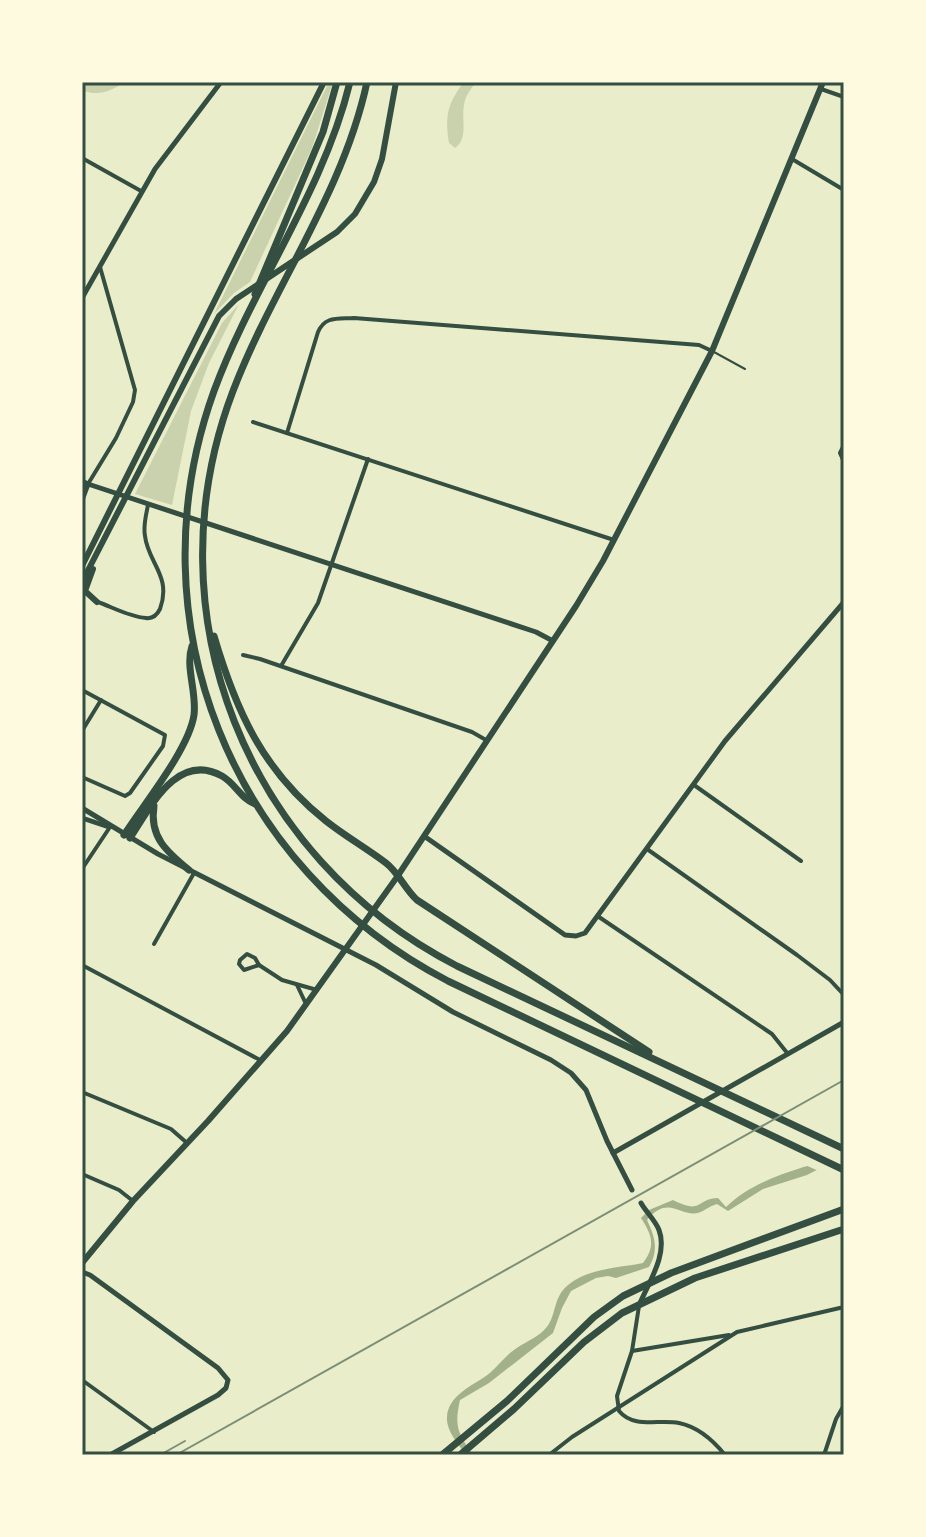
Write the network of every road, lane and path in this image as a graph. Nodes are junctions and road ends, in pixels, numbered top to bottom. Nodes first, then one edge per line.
1 (221, 82) edge
2 (324, 82) edge
3 (337, 82) edge
4 (350, 82) edge
5 (367, 82) edge
6 (396, 82) edge
7 (822, 85) edge
8 (844, 97) edge
9 (82, 158) edge
10 (792, 159) junction
11 (844, 190) edge
12 (141, 191) junction
13 (100, 267) junction
14 (82, 298) edge
15 (244, 326) junction
16 (712, 351) junction
17 (745, 369) dead end
18 (253, 422) dead end
19 (287, 433) junction
20 (844, 445) edge
21 (368, 459) junction
22 (844, 462) edge
23 (85, 482) edge
24 (82, 500) edge
25 (148, 505) junction
26 (100, 540) junction
27 (614, 540) junction
28 (82, 559) edge
29 (332, 564) junction
30 (82, 566) edge
31 (82, 582) edge
32 (82, 600) edge
33 (97, 602) junction
34 (844, 602) edge
35 (206, 607) junction
36 (553, 641) junction
37 (193, 643) junction
38 (243, 655) dead end
39 (281, 666) junction
40 (82, 690) edge
41 (101, 700) junction
42 (82, 731) edge
43 (486, 740) junction
44 (82, 777) edge
45 (694, 785) junction
46 (161, 792) junction
47 (255, 804) junction
48 (82, 808) edge
49 (82, 818) edge
50 (110, 827) junction
51 (423, 835) junction
52 (127, 836) junction
53 (647, 849) junction
54 (801, 861) dead end
55 (82, 869) edge
56 (191, 872) junction
57 (397, 877) junction
58 (599, 917) junction
59 (154, 944) dead end
60 (345, 951) junction
61 (82, 965) edge
62 (259, 965) junction
63 (297, 985) junction
64 (317, 990) junction
65 (844, 995) edge
66 (306, 1005) junction
67 (844, 1022) edge
68 (788, 1054) junction
69 (262, 1061) junction
70 (679, 1069) junction
71 (82, 1092) edge
72 (187, 1143) junction
73 (844, 1149) edge
74 (613, 1153) junction
75 (844, 1170) edge
76 (82, 1174) edge
77 (632, 1190) dead end
78 (133, 1201) junction
79 (642, 1206) dead end
80 (844, 1209) edge
81 (844, 1229) edge
82 (82, 1263) edge
83 (82, 1272) edge
84 (648, 1282) junction
85 (640, 1303) junction
86 (844, 1307) edge
87 (732, 1335) junction
88 (632, 1351) junction
89 (82, 1380) edge
90 (844, 1405) edge
91 (618, 1408) junction
92 (154, 1432) junction
93 (110, 1455) edge
94 (442, 1455) edge
95 (460, 1455) edge
96 (549, 1455) edge
97 (725, 1455) edge
98 (824, 1455) edge

1 - 12 street
2 - 26 main road
3 - 15 highway
4 - 15 highway
5 - 35 highway
6 - 26 main road
7 - 8 street
7 - 10 main road
9 - 12 street
10 - 11 street
10 - 16 main road
12 - 13 street
13 - 14 street
13 - 23 street
15 - 37 highway
16 - 17 lane
16 - 19 street
16 - 27 main road
18 - 19 street
19 - 21 street
20 - 22 street
21 - 27 street
21 - 29 street
23 - 24 street
23 - 25 street
25 - 29 street
25 - 33 street
26 - 28 main road
26 - 30 main road
26 - 31 main road
26 - 33 main road
27 - 36 main road
29 - 36 street
29 - 39 street
32 - 33 main road
34 - 45 street
35 - 57 highway
35 - 70 highway
36 - 43 main road
37 - 47 highway
37 - 52 highway
38 - 39 street
39 - 43 street
40 - 41 street
41 - 42 street
41 - 44 street
43 - 51 main road
45 - 53 street
45 - 54 street
46 - 47 highway
46 - 52 highway
46 - 56 highway
47 - 75 highway
48 - 50 street
49 - 50 street
50 - 52 street
50 - 55 street
51 - 57 main road
51 - 58 street
52 - 56 street
53 - 58 street
53 - 65 street
56 - 59 street
56 - 60 street
57 - 60 main road
57 - 70 highway
58 - 68 street
60 - 64 main road
60 - 74 street
61 - 69 street
62 - 62 street
62 - 63 street
63 - 64 street
63 - 66 street
64 - 66 main road
66 - 69 main road
67 - 68 street
68 - 74 street
69 - 72 main road
70 - 73 highway
71 - 72 street
72 - 78 main road
74 - 77 street
76 - 78 street
78 - 82 main road
79 - 84 street
80 - 84 highway
81 - 85 highway
83 - 92 street
84 - 85 street
84 - 94 highway
85 - 88 street
85 - 95 highway
86 - 87 street
87 - 88 street
87 - 91 street
88 - 91 street
89 - 92 street
90 - 98 street
91 - 96 street
91 - 97 street
92 - 93 street

